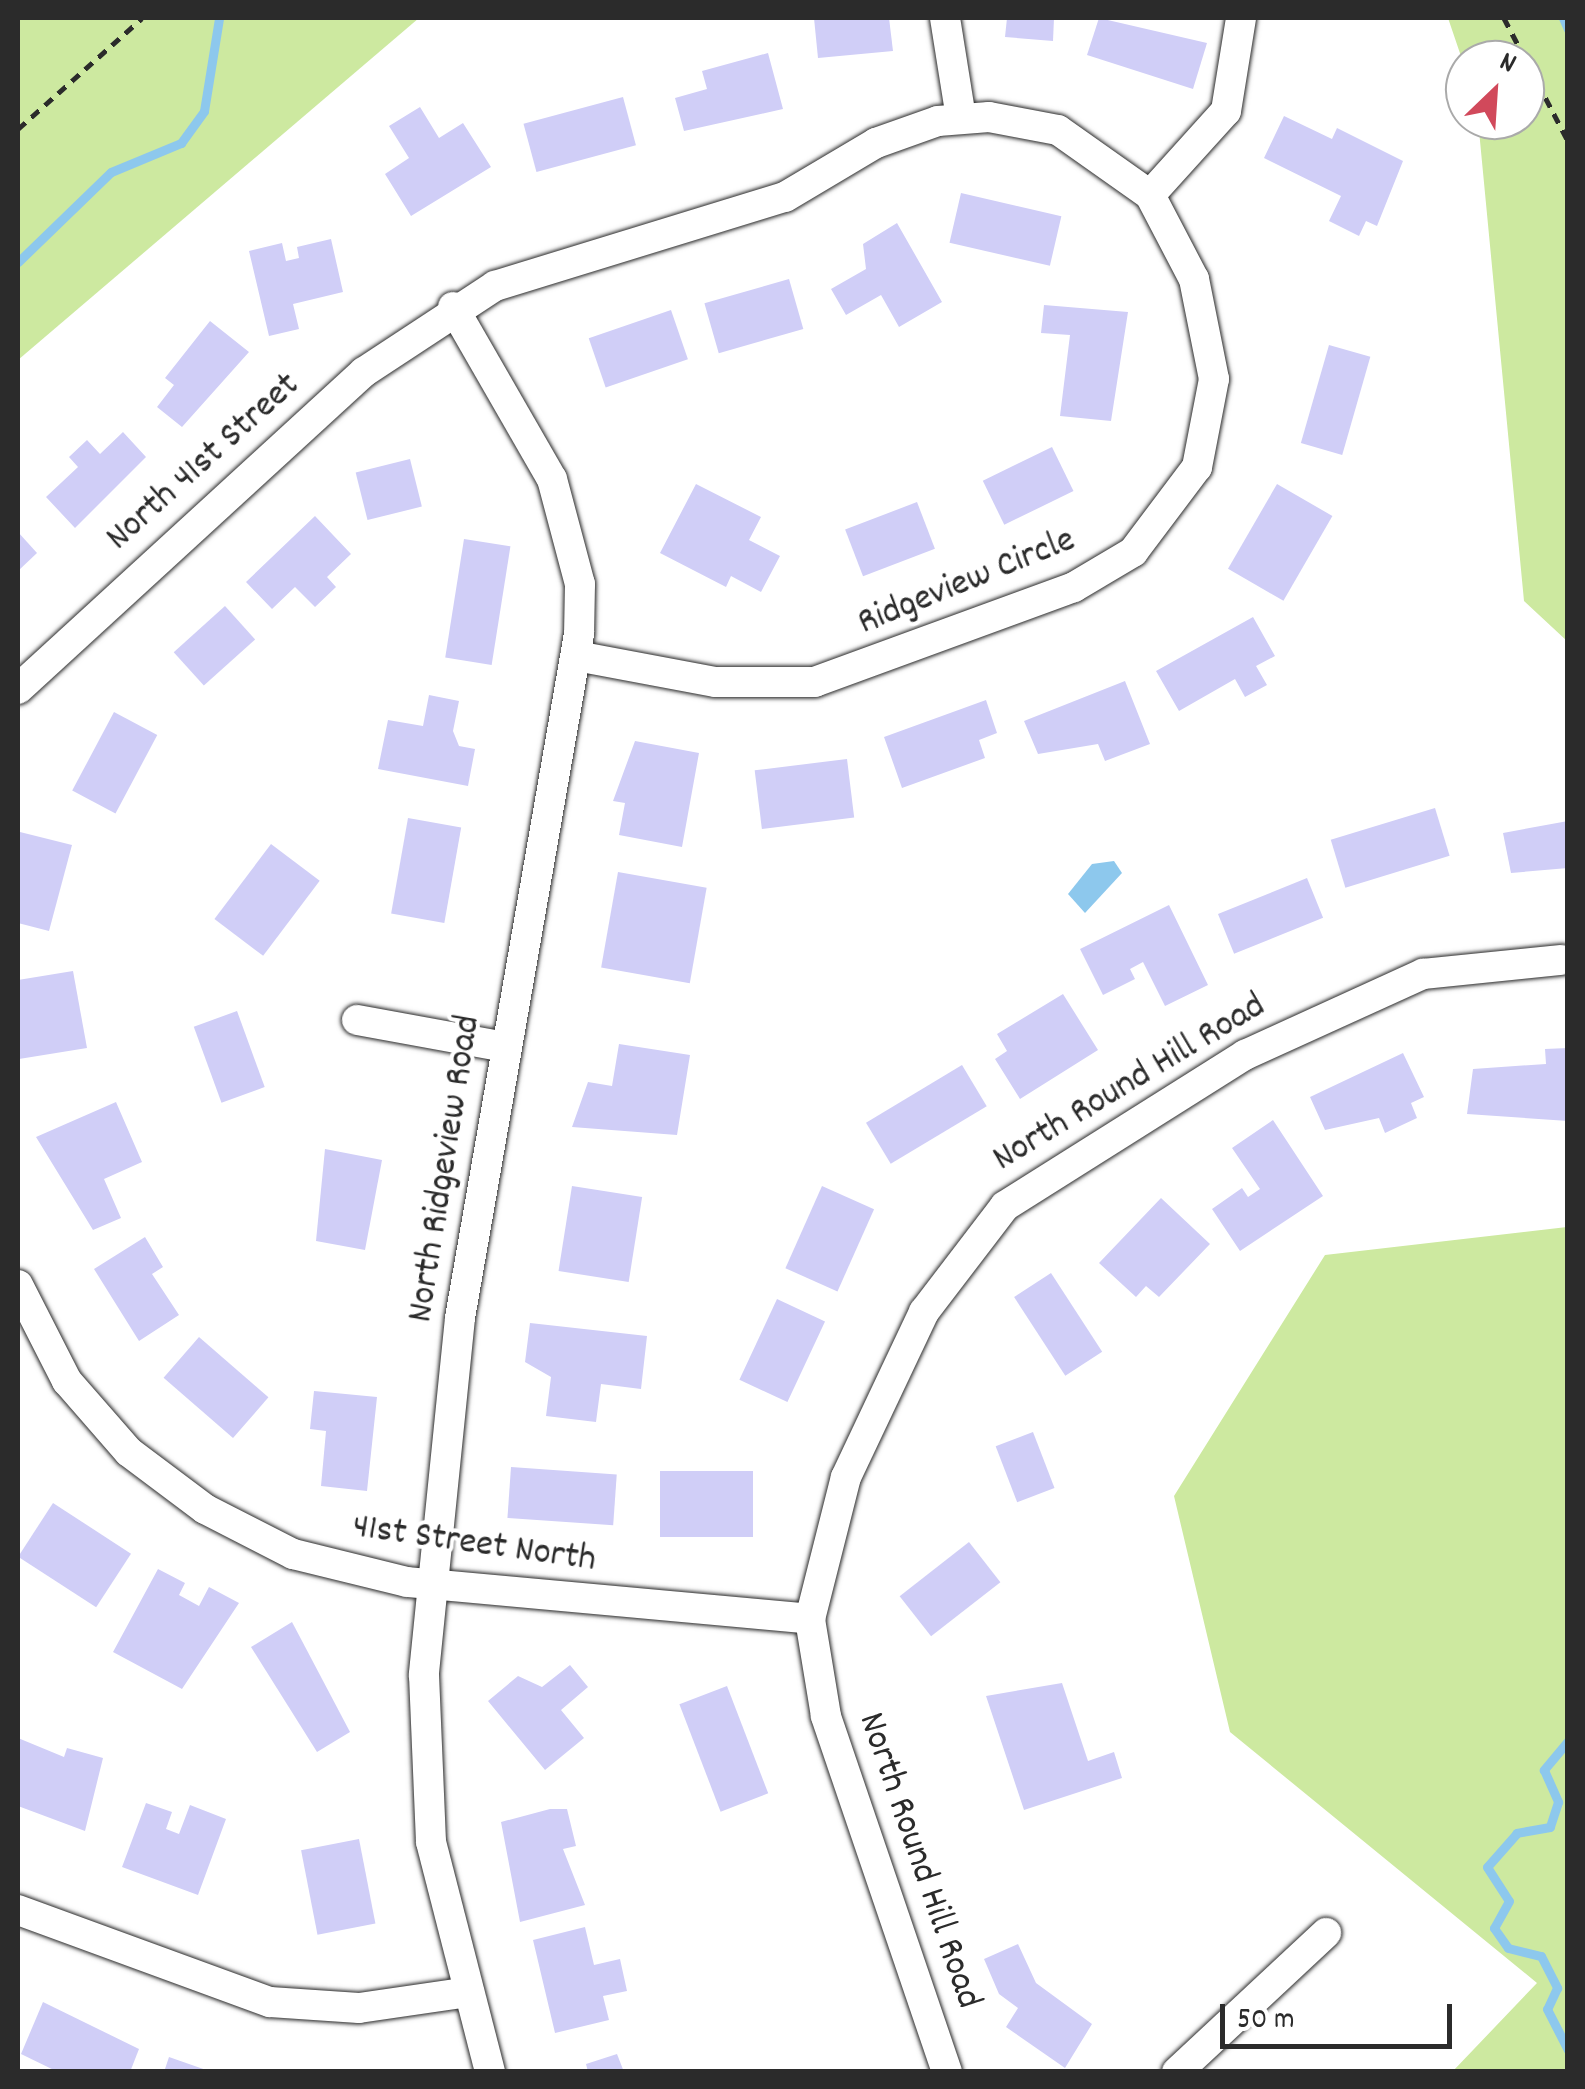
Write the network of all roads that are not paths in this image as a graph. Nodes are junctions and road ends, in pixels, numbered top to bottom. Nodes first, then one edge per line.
1 (944, 18) edge
2 (1241, 18) edge
3 (961, 118) junction
4 (1150, 195) junction
5 (453, 307) junction
6 (576, 656) junction
7 (18, 688) edge
8 (1561, 960) dead end
9 (357, 1020) dead end
10 (506, 1047) junction
11 (18, 1285) edge
12 (433, 1585) junction
13 (810, 1619) junction
14 (18, 1910) edge
15 (1326, 1933) dead end
16 (469, 1992) junction
17 (490, 2072) edge
18 (947, 2072) edge
19 (1177, 2072) edge

1 - 3 street
2 - 4 street
3 - 4 street, Ridgeview Circle
3 - 5 street, Ridgeview Circle
4 - 6 street, Ridgeview Circle
5 - 6 street, North Ridgeview Road
5 - 7 street, North 41st Street
6 - 10 street, North Ridgeview Road
8 - 13 street, North Round Hill Road
9 - 10 street
10 - 12 street, North Ridgeview Road
11 - 12 street, 41st Street North
12 - 13 street, 41st Street North
12 - 16 street, North Ridgeview Road
13 - 18 street, North Round Hill Road
14 - 16 street
15 - 19 street
16 - 17 street, North Ridgeview Road

